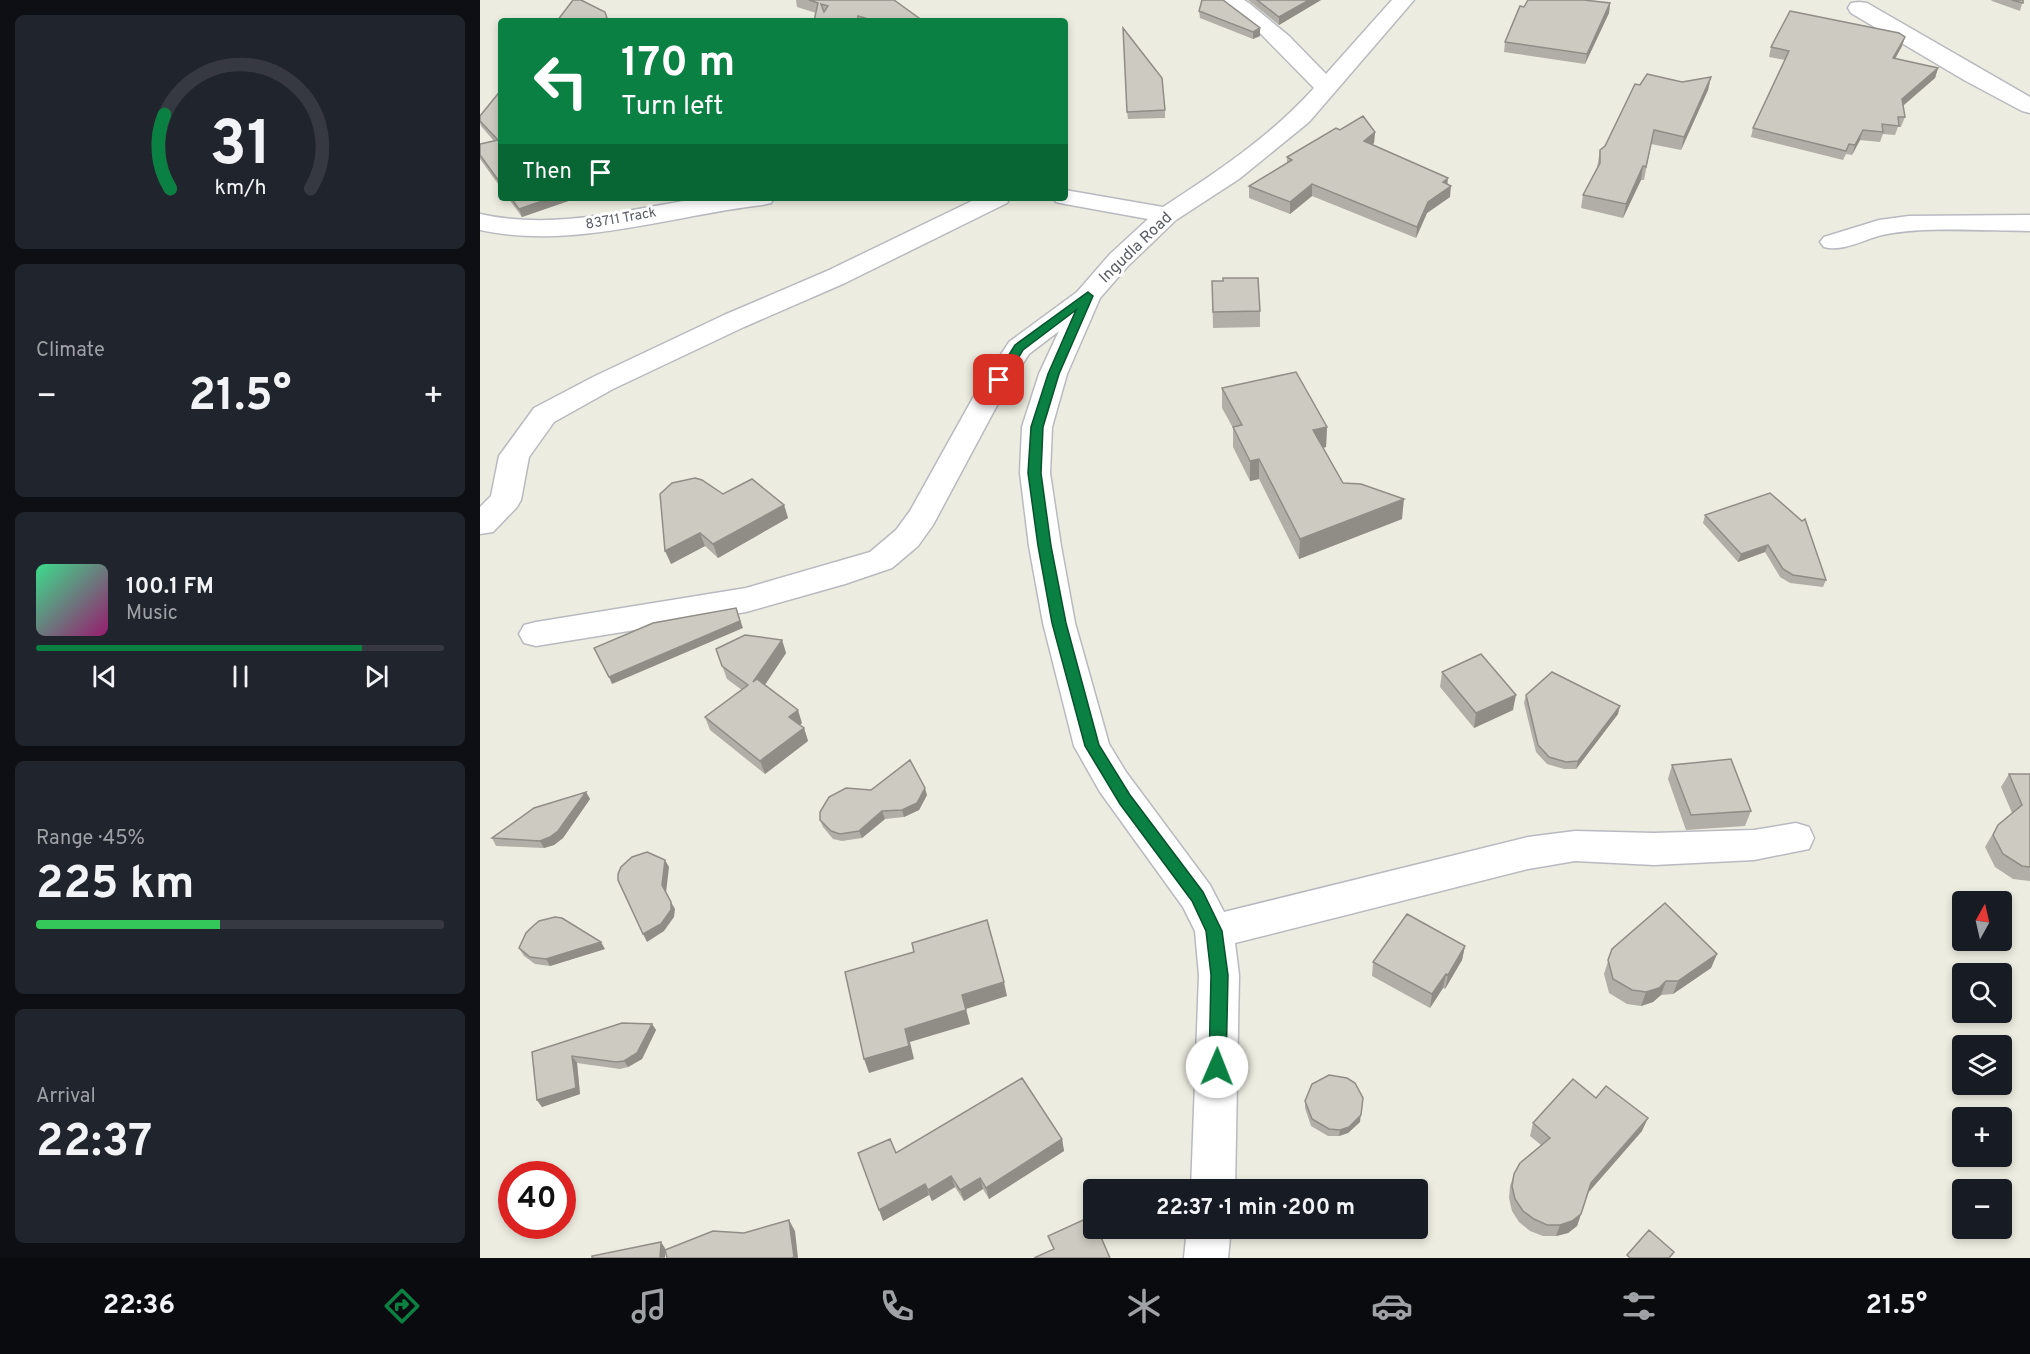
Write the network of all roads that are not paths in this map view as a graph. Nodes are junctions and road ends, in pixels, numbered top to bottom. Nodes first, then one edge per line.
1 (1228, 0) edge
2 (1403, 0) edge
3 (1859, 8) dead end
4 (1327, 88) junction
5 (2030, 106) edge
6 (1068, 197) edge
7 (735, 201) edge
8 (992, 201) edge
9 (1167, 215) junction
10 (480, 222) edge
11 (2030, 223) edge
12 (1833, 242) dead end
13 (1088, 296) junction
14 (482, 524) dead end
15 (537, 634) dead end
16 (1796, 838) dead end
17 (1214, 931) junction
18 (1213, 1179) edge
19 (1208, 1239) edge
20 (1206, 1258) edge

1 - 4 street
2 - 4 street, Ingudla Road
3 - 5 street
4 - 9 street, Ingudla Road
6 - 9 street
7 - 10 street, 83711 Track
8 - 14 street
9 - 13 street, Ingudla Road
11 - 12 street
13 - 15 street
13 - 17 street, Ingudla Road
16 - 17 street
17 - 18 street, Ingudla Road
19 - 20 street

